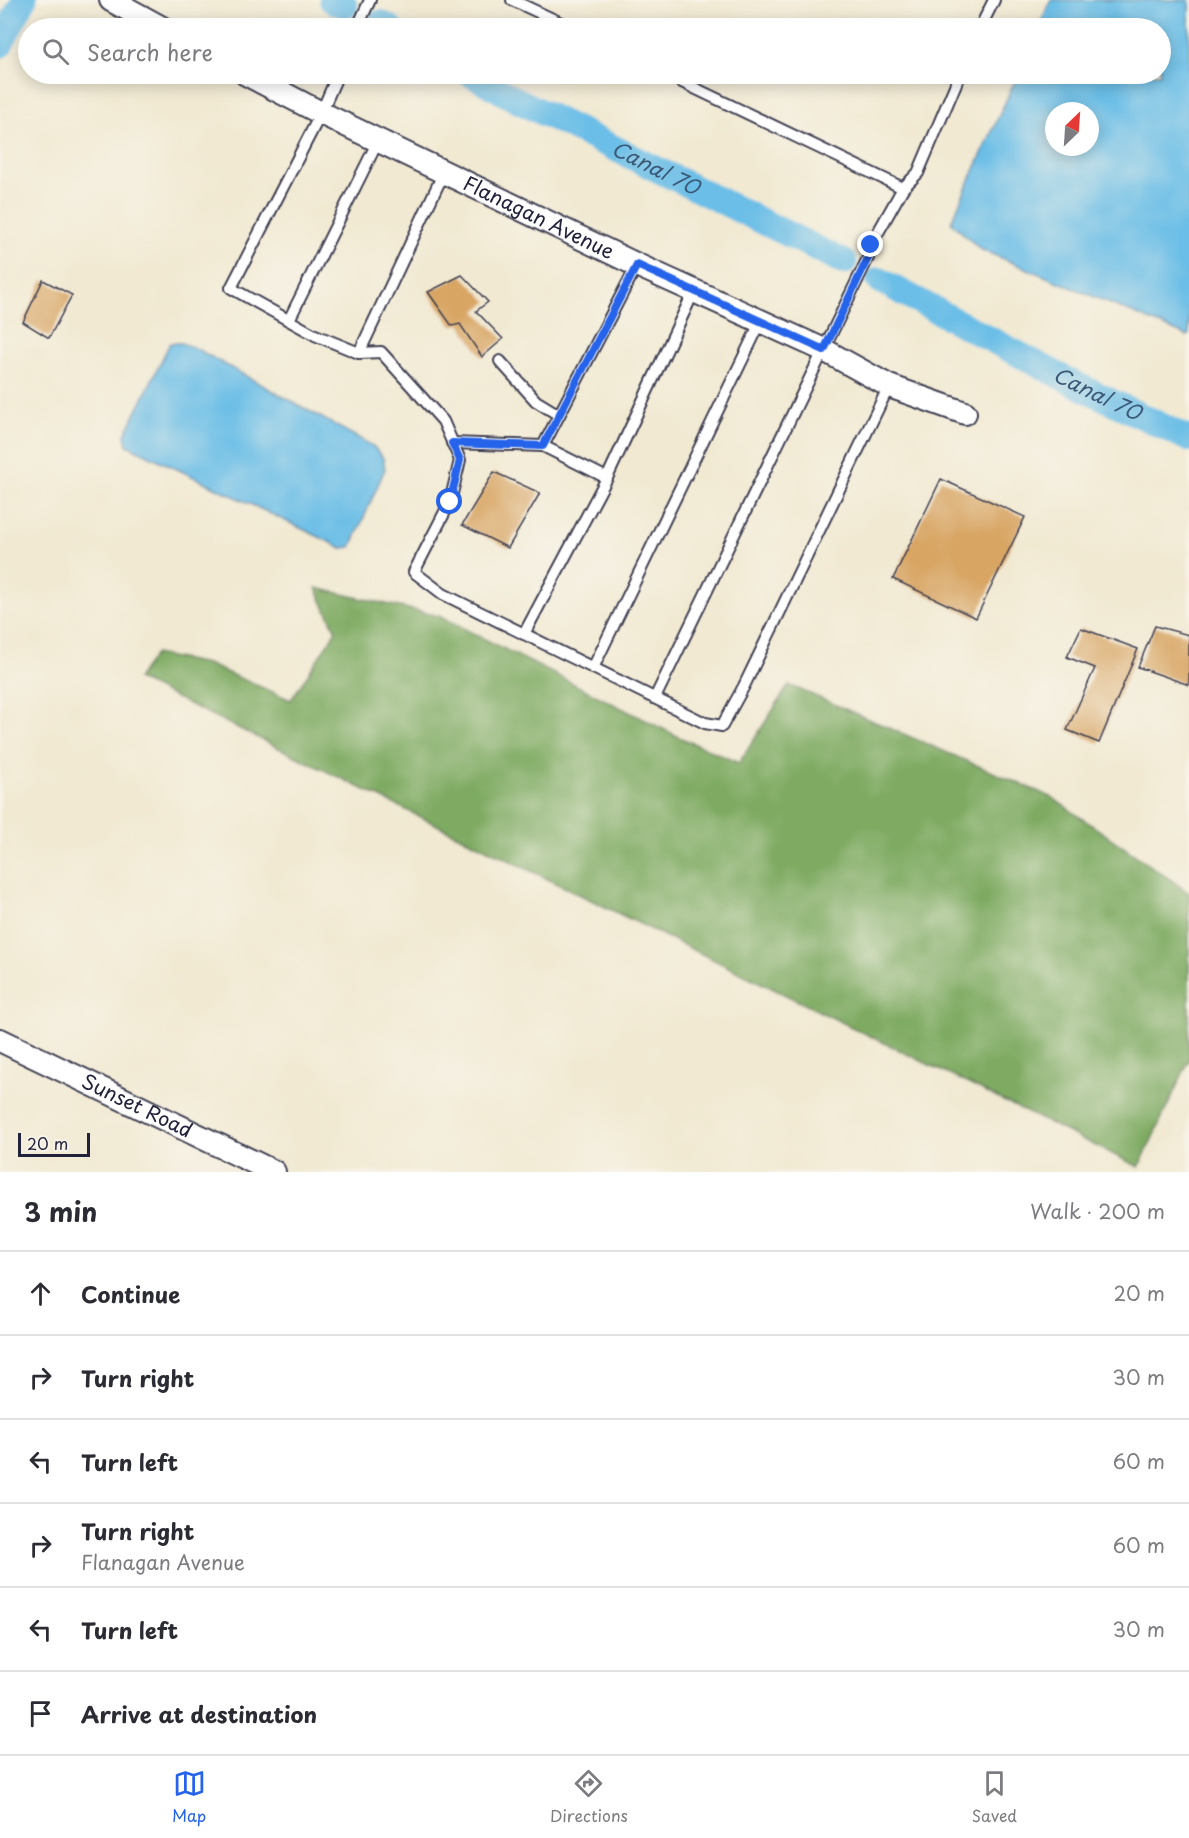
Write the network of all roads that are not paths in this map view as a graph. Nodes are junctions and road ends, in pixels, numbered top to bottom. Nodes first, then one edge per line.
1 (111, 0) edge
2 (370, 0) edge
3 (512, 0) edge
4 (994, 0) edge
5 (144, 18) edge
6 (362, 18) edge
7 (551, 18) edge
8 (985, 18) edge
9 (265, 84) edge
10 (334, 84) edge
11 (686, 84) edge
12 (956, 84) edge
13 (321, 113) junction
14 (378, 141) junction
15 (444, 172) junction
16 (903, 188) junction
17 (637, 265) junction
18 (694, 291) junction
19 (289, 320) junction
20 (761, 321) junction
21 (824, 350) junction
22 (359, 353) junction
23 (500, 361) dead end
24 (889, 386) junction
25 (965, 413) dead end
26 (559, 415) junction
27 (452, 443) junction
28 (543, 446) junction
29 (607, 478) junction
30 (524, 634) junction
31 (594, 668) junction
32 (655, 698) junction
33 (0, 1040) edge
34 (274, 1172) edge

1 - 5 street
2 - 6 lane
3 - 7 lane
4 - 8 lane
9 - 13 street, Flanagan Avenue
10 - 13 lane
11 - 16 lane
12 - 16 lane
13 - 14 street, Flanagan Avenue
13 - 19 lane
14 - 15 street, Flanagan Avenue
14 - 19 lane
15 - 17 street, Flanagan Avenue
15 - 22 lane
16 - 21 lane
17 - 18 street, Flanagan Avenue
17 - 26 lane
18 - 20 street, Flanagan Avenue
18 - 29 lane
19 - 22 lane
20 - 21 street, Flanagan Avenue
20 - 31 lane
21 - 24 street, Flanagan Avenue
21 - 32 lane
22 - 27 lane
23 - 26 lane
24 - 25 street, Flanagan Avenue
24 - 32 lane
26 - 28 lane
27 - 28 lane
27 - 30 lane
28 - 29 lane
29 - 30 lane
30 - 31 lane
31 - 32 lane
33 - 34 street, Sunset Road

